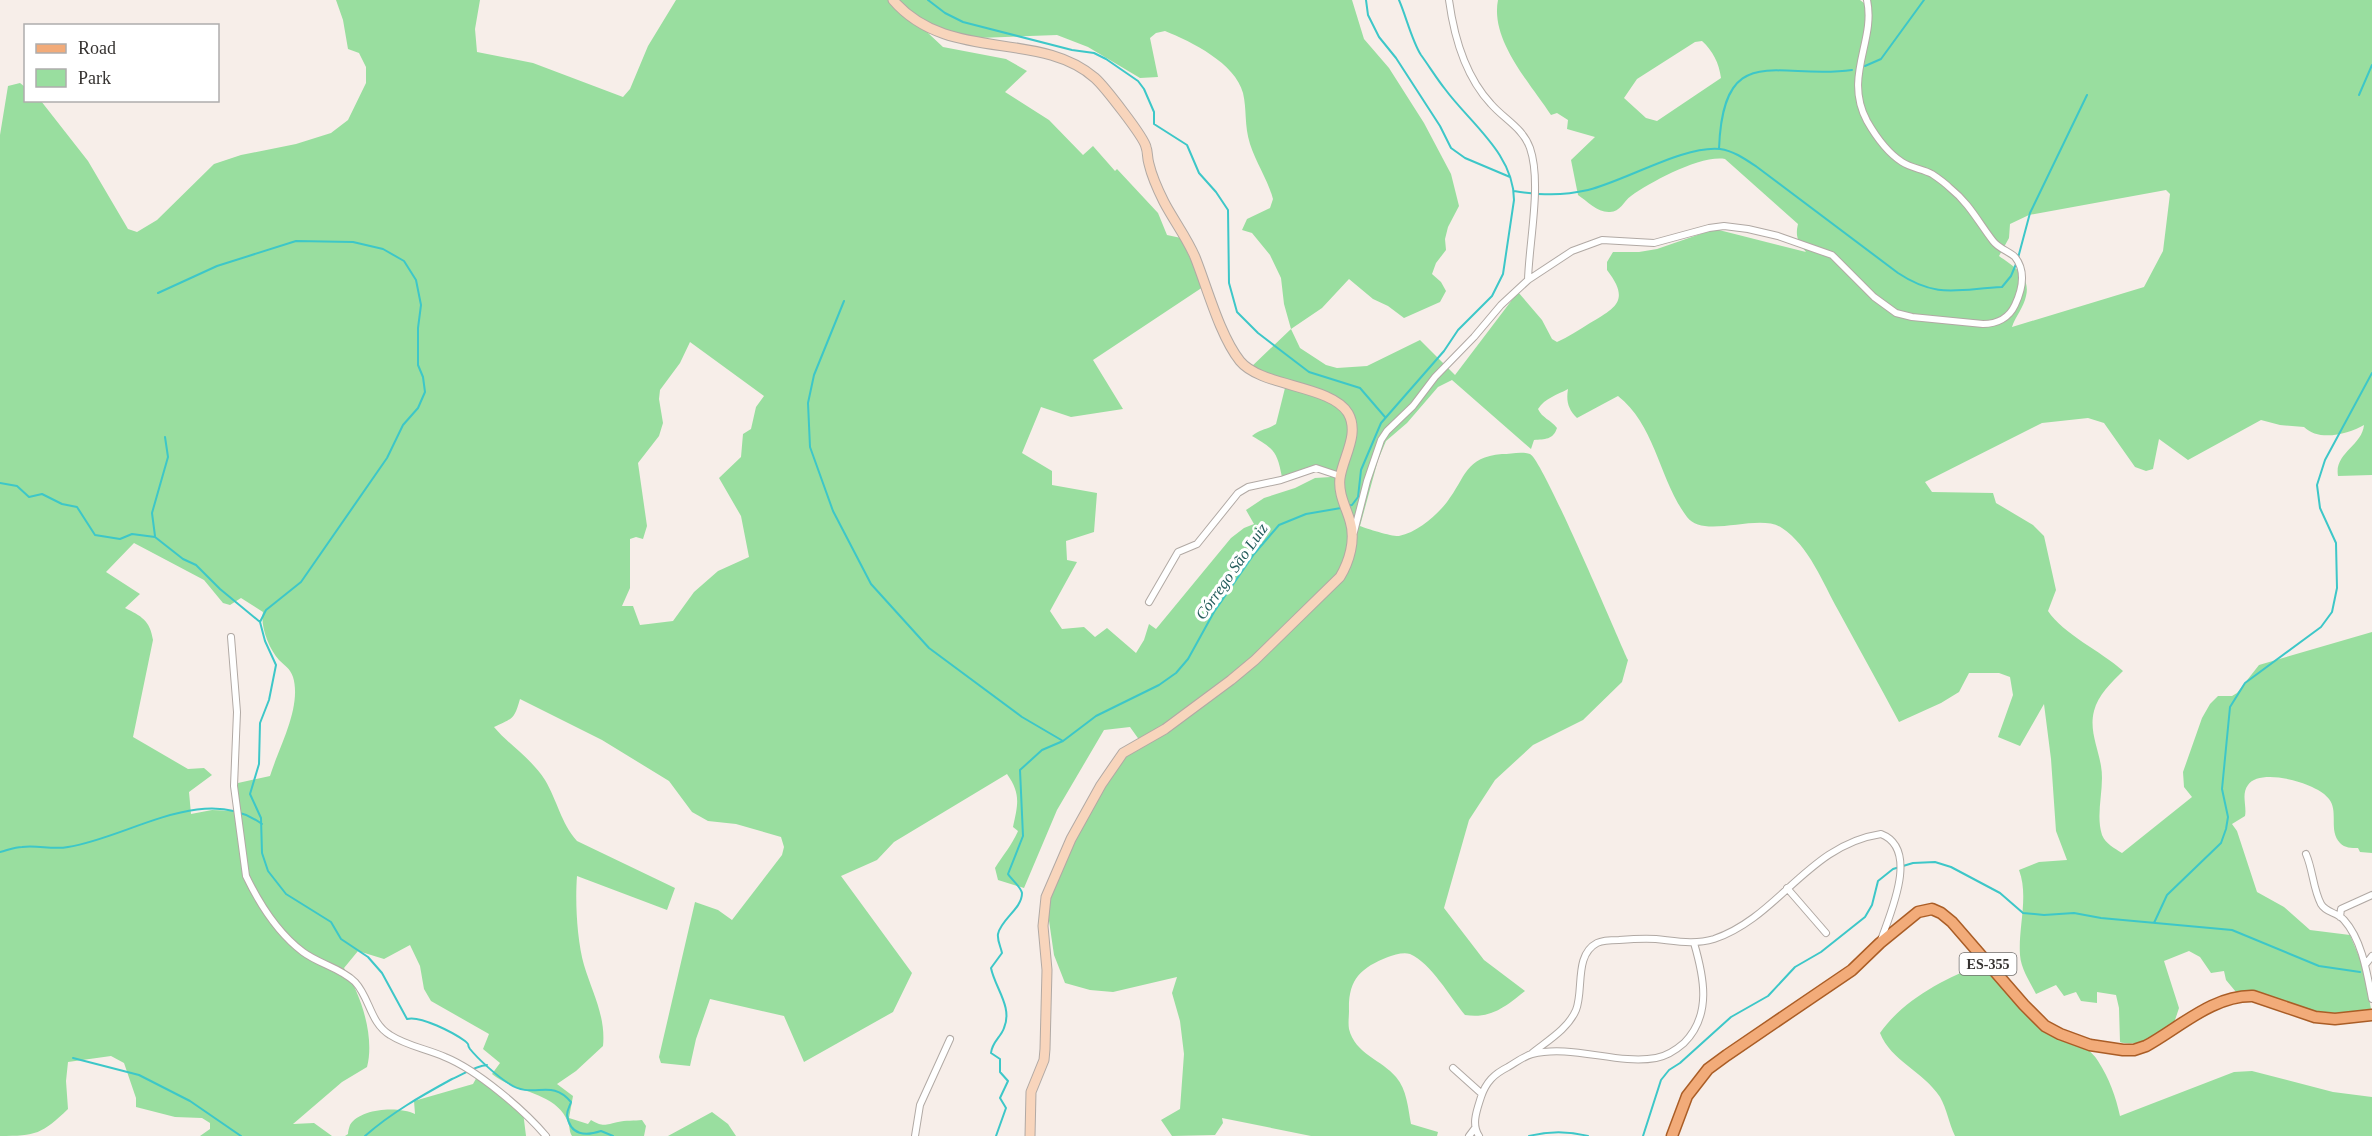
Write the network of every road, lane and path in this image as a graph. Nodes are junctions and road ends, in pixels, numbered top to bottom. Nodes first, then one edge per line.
1 (893, 0) edge
2 (1449, 0) edge
3 (1867, 0) edge
4 (1528, 280) junction
5 (1340, 476) junction
6 (1353, 535) junction
7 (1149, 602) dead end
8 (231, 636) dead end
9 (2306, 854) dead end
10 (1787, 888) junction
11 (2372, 895) edge
12 (2340, 916) junction
13 (1826, 933) dead end
14 (1880, 943) junction
15 (1694, 944) junction
16 (2372, 956) edge
17 (2365, 966) junction
18 (2372, 999) edge
19 (2372, 1015) edge
20 (950, 1039) dead end
21 (1532, 1054) junction
22 (1453, 1068) dead end
23 (1482, 1094) junction
24 (1475, 1128) junction
25 (546, 1136) edge
26 (915, 1136) edge
27 (1029, 1136) edge
28 (1469, 1136) edge
29 (1479, 1136) edge
30 (1672, 1136) edge

1 - 5 street
2 - 4 street
3 - 4 street
4 - 6 street
5 - 6 street
5 - 7 street
6 - 27 street
8 - 25 street
9 - 12 street
10 - 13 street
10 - 14 street
10 - 15 street
11 - 12 street
12 - 17 street
14 - 19 main road, ES-355
14 - 30 main road, ES-355
15 - 21 street
15 - 21 street
16 - 17 street
17 - 18 street
20 - 26 street
21 - 23 street
22 - 23 street
23 - 24 street
24 - 28 street
24 - 29 street

